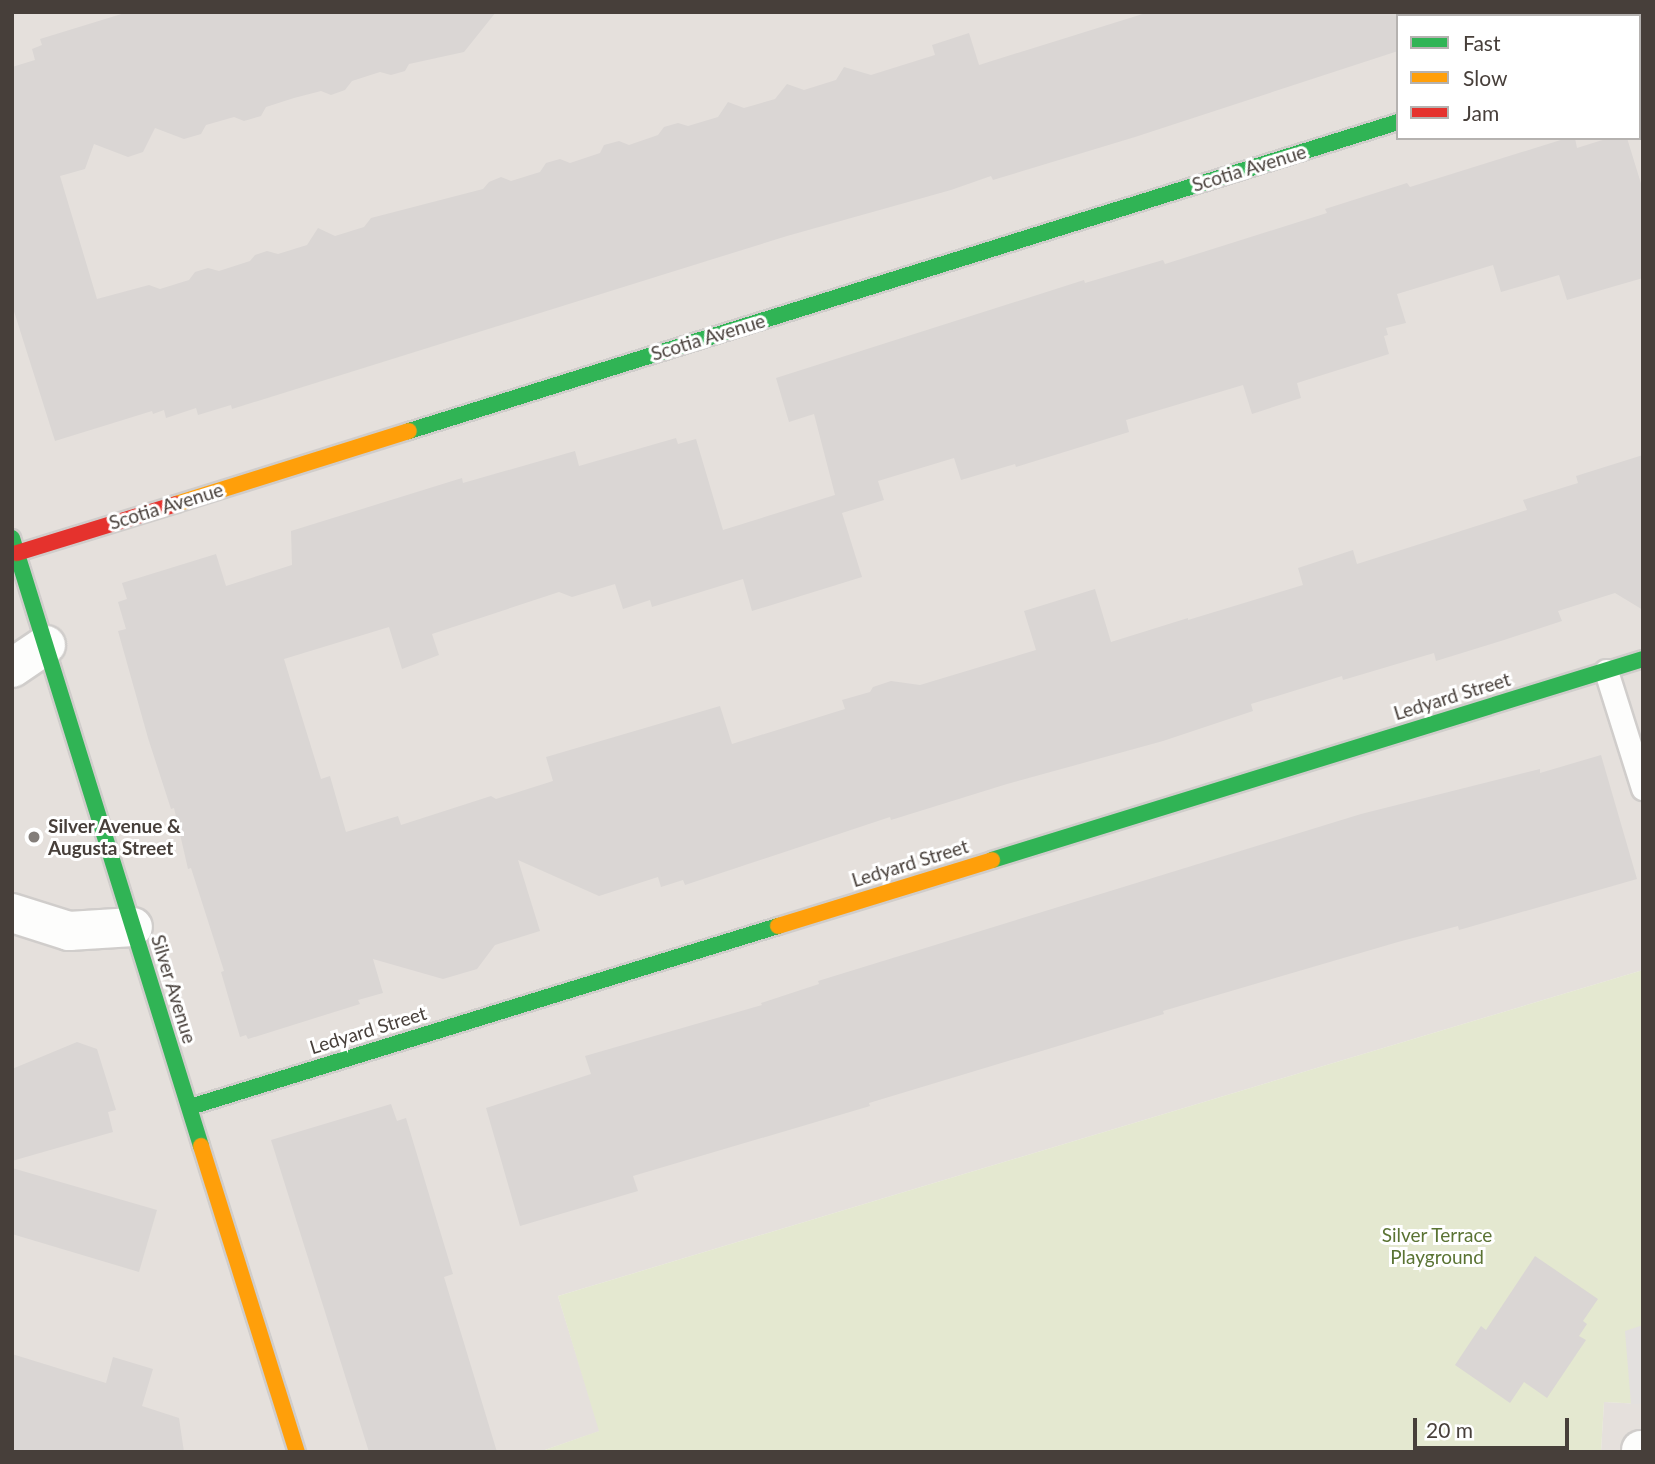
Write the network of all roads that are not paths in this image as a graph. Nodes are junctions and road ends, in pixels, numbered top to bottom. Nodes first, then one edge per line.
1 (1396, 123) edge
2 (15, 545) edge
3 (46, 645) junction
4 (1643, 659) edge
5 (12, 668) edge
6 (1606, 671) junction
7 (1643, 788) edge
8 (12, 913) edge
9 (133, 928) junction
10 (190, 1107) junction
11 (297, 1452) edge

1 - 2 street, Scotia Avenue
2 - 3 street, Silver Avenue
3 - 5 street
3 - 9 street, Silver Avenue
4 - 6 street, Ledyard Street
6 - 7 lane
6 - 10 street, Ledyard Street
8 - 9 street
9 - 10 street, Silver Avenue
10 - 11 street, Silver Avenue

